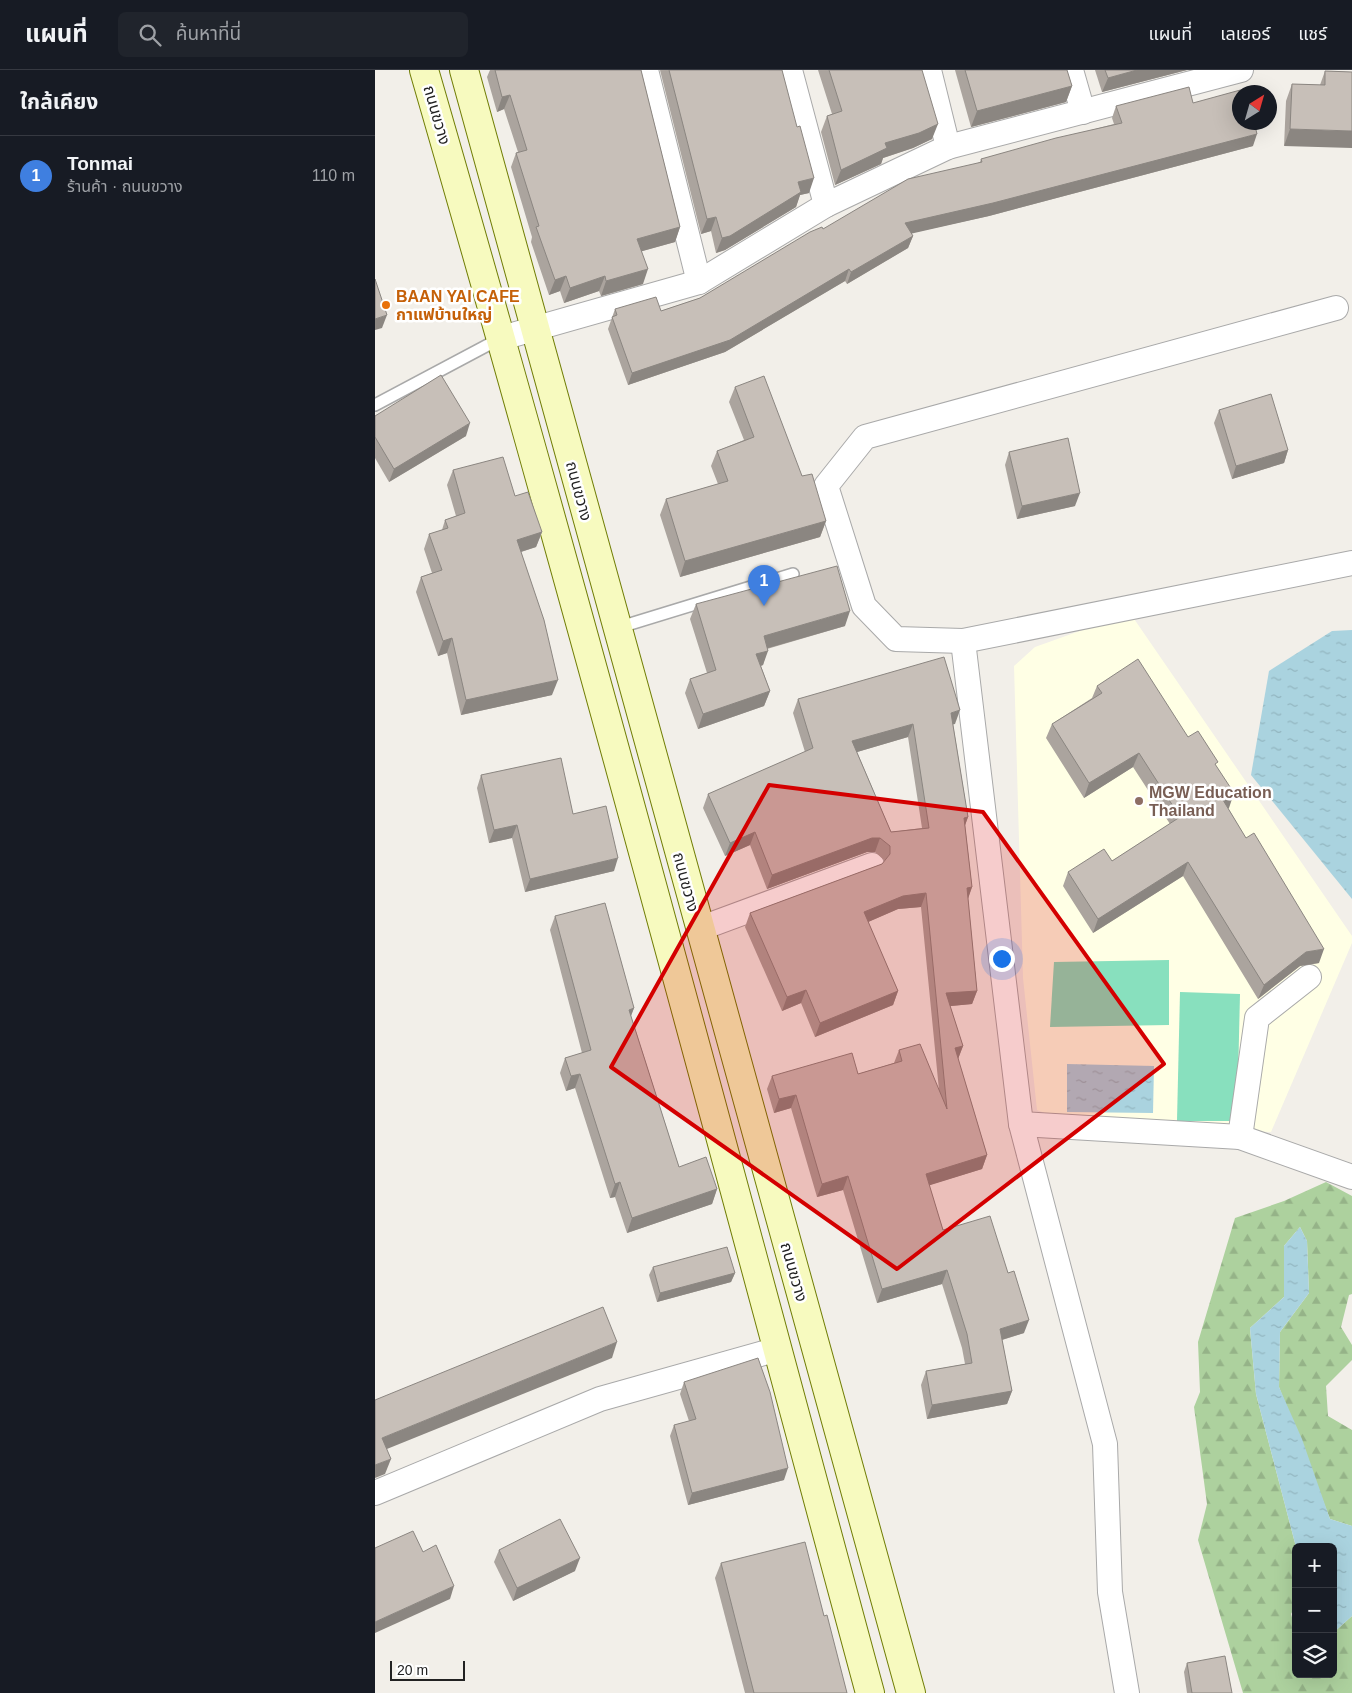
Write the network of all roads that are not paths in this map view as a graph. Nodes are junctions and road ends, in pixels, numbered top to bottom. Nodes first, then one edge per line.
1 (424, 70) edge
2 (464, 70) edge
3 (646, 70) edge
4 (790, 70) edge
5 (929, 70) edge
6 (1071, 70) edge
7 (1241, 70) edge
8 (1211, 74) edge
9 (1083, 112) junction
10 (948, 147) junction
11 (826, 205) junction
12 (699, 282) junction
13 (1336, 308) dead end
14 (534, 329) junction
15 (501, 338) junction
16 (375, 405) edge
17 (1352, 563) edge
18 (793, 574) dead end
19 (617, 628) junction
20 (963, 641) junction
21 (872, 865) dead end
22 (699, 929) junction
23 (1309, 977) dead end
24 (1021, 1124) junction
25 (1240, 1137) junction
26 (1352, 1177) edge
27 (783, 1233) junction
28 (748, 1239) junction
29 (777, 1349) junction
30 (375, 1493) edge
31 (870, 1693) edge
32 (911, 1693) edge
33 (1127, 1693) edge

1 - 15 main road, ถนนขวาง
2 - 14 main road, ถนนขวาง
3 - 12 street
4 - 11 street
5 - 10 street
6 - 9 street
7 - 8 street
8 - 9 street
9 - 10 street
10 - 11 street
11 - 12 street
12 - 14 street
13 - 20 street
14 - 15 street
14 - 19 main road, ถนนขวาง
15 - 16 lane
15 - 28 main road, ถนนขวาง
17 - 20 street
18 - 19 lane
19 - 22 main road, ถนนขวาง
20 - 24 street
21 - 22 street
22 - 27 main road, ถนนขวาง
23 - 25 street
24 - 25 street
24 - 33 street
25 - 26 street
27 - 28 main road
27 - 32 main road, ถนนขวาง
28 - 29 main road, ถนนขวาง
29 - 30 street
29 - 31 main road, ถนนขวาง

